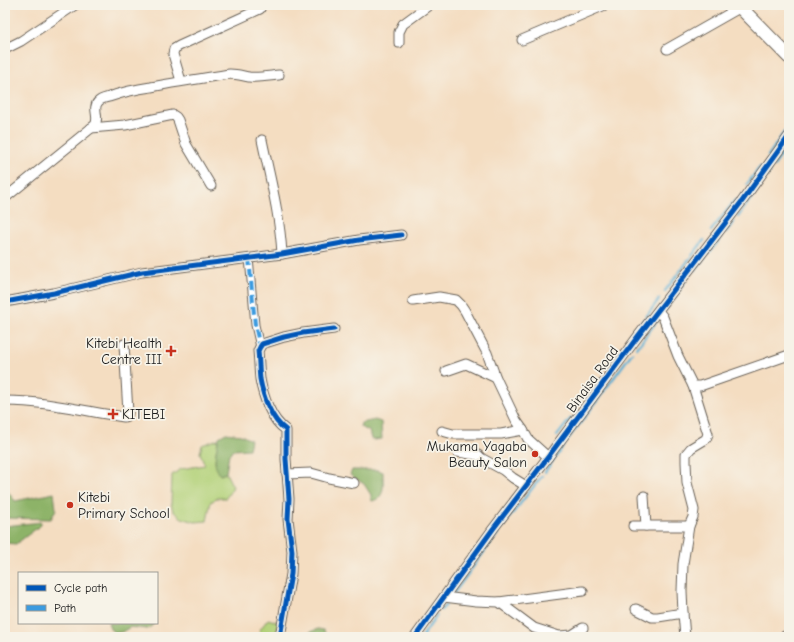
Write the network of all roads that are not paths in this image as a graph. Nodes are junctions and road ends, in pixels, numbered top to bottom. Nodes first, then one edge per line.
1 (75, 5) edge
2 (429, 5) edge
3 (605, 5) edge
4 (739, 6) edge
5 (260, 8) dead end
6 (522, 40) dead end
7 (400, 43) dead end
8 (5, 49) edge
9 (667, 49) dead end
10 (789, 57) edge
11 (279, 75) dead end
12 (181, 81) junction
13 (91, 128) junction
14 (789, 136) edge
15 (262, 140) dead end
16 (211, 186) dead end
17 (5, 198) edge
18 (401, 235) dead end
19 (282, 254) junction
20 (249, 258) junction
21 (413, 301) dead end
22 (5, 302) edge
23 (658, 311) junction
24 (334, 329) dead end
25 (124, 344) dead end
26 (260, 346) junction
27 (789, 355) edge
28 (446, 371) dead end
29 (496, 378) junction
30 (693, 386) junction
31 (5, 401) edge
32 (523, 430) junction
33 (442, 431) dead end
34 (457, 452) dead end
35 (548, 457) junction
36 (287, 474) junction
37 (354, 484) dead end
38 (526, 486) junction
39 (644, 496) dead end
40 (633, 526) dead end
41 (646, 526) junction
42 (689, 526) junction
43 (583, 591) dead end
44 (444, 596) junction
45 (499, 602) junction
46 (636, 610) dead end
47 (683, 613) junction
48 (583, 628) dead end
49 (789, 634) edge
50 (280, 637) edge
51 (415, 637) edge
52 (685, 637) edge
53 (783, 637) edge

1 - 8 street
2 - 7 street
3 - 6 street
4 - 9 street
4 - 10 main road
5 - 12 street
11 - 12 street
12 - 13 street
13 - 16 street
13 - 17 street
14 - 23 street, Binaisa Road
15 - 19 street
18 - 19 street
19 - 20 street
20 - 22 street
20 - 26 street
21 - 29 street
23 - 30 street
23 - 35 street, Binaisa Road
24 - 26 street
25 - 31 street
26 - 36 street
27 - 30 street
28 - 29 street
29 - 32 street
30 - 42 street
32 - 33 street
32 - 35 street
34 - 38 street
35 - 38 street, Binaisa Road
36 - 37 street
36 - 50 street
38 - 44 street, Binaisa Road
39 - 41 street
40 - 41 street
41 - 42 street
42 - 47 street
43 - 45 street
44 - 45 street
44 - 51 street, Binaisa Road
45 - 48 street
46 - 47 street
47 - 52 street
49 - 53 street

